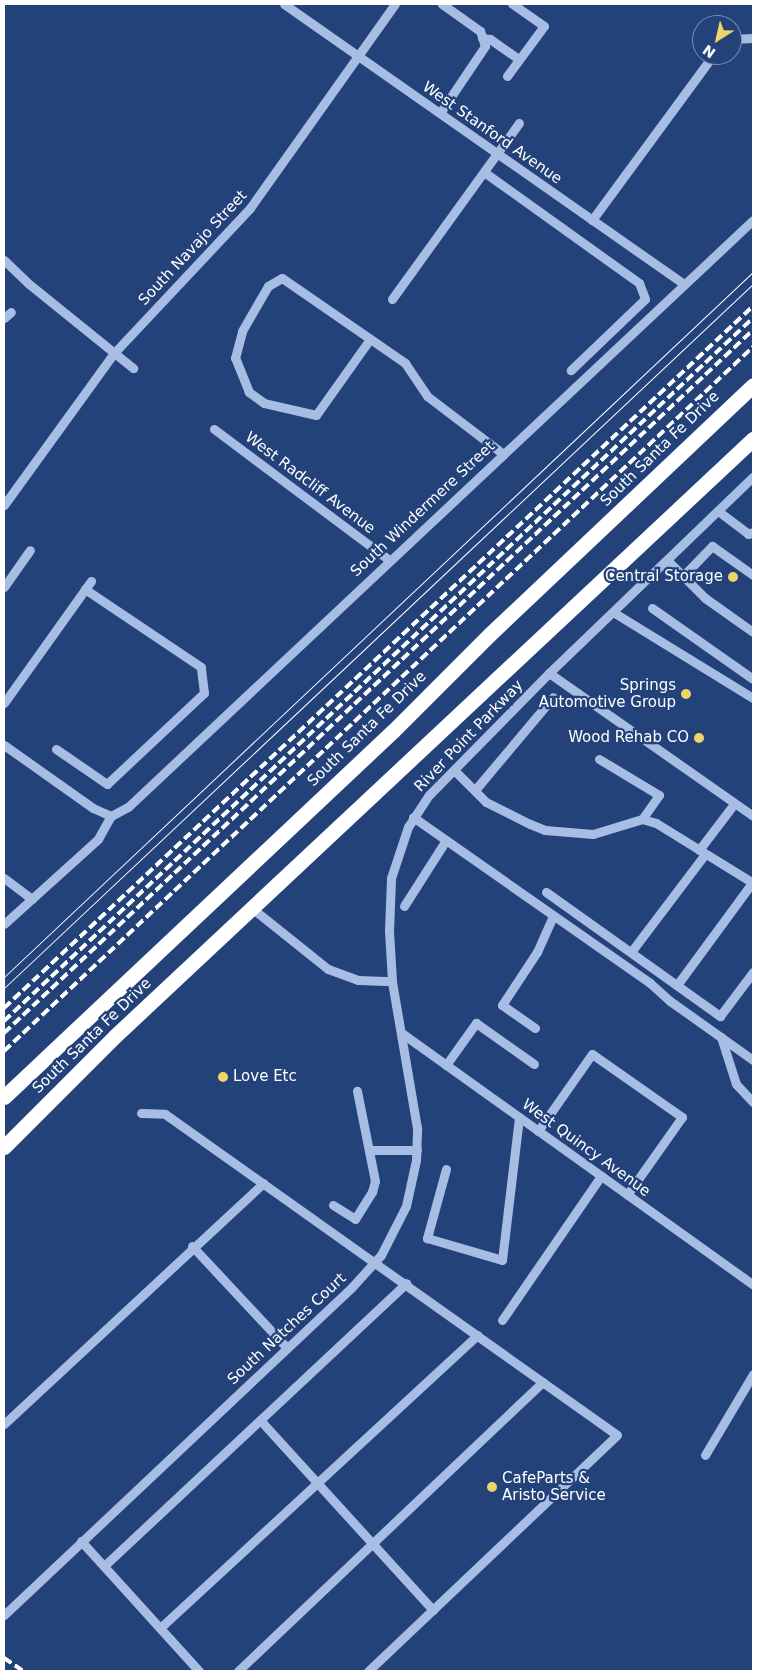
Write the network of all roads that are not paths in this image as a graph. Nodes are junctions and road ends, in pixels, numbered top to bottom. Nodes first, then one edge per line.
1 (284, 4) edge
2 (395, 4) edge
3 (444, 4) edge
4 (512, 4) edge
5 (482, 38) junction
6 (358, 56) junction
7 (519, 59) junction
8 (706, 65) edge
9 (507, 76) dead end
10 (440, 114) junction
11 (519, 123) dead end
12 (497, 153) junction
13 (484, 172) junction
14 (592, 220) junction
15 (753, 220) edge
16 (4, 260) edge
17 (684, 284) junction
18 (392, 299) dead end
19 (370, 339) junction
20 (114, 353) junction
21 (134, 368) dead end
22 (571, 370) dead end
23 (753, 385) edge
24 (214, 428) dead end
25 (753, 439) edge
26 (502, 454) junction
27 (753, 477) edge
28 (4, 505) edge
29 (718, 511) junction
30 (753, 532) edge
31 (30, 550) dead end
32 (389, 560) junction
33 (667, 560) junction
34 (753, 575) edge
35 (683, 576) junction
36 (91, 581) dead end
37 (4, 588) edge
38 (85, 589) junction
39 (652, 608) dead end
40 (613, 612) junction
41 (753, 632) edge
42 (550, 673) junction
43 (753, 679) edge
44 (553, 697) dead end
45 (753, 698) edge
46 (4, 703) edge
47 (4, 745) edge
48 (56, 749) dead end
49 (599, 759) dead end
50 (454, 770) junction
51 (475, 790) junction
52 (731, 808) dead end
53 (111, 816) junction
54 (753, 816) edge
55 (413, 817) junction
56 (642, 819) junction
57 (446, 840) junction
58 (702, 852) junction
59 (4, 878) edge
60 (753, 883) edge
61 (546, 892) dead end
62 (32, 899) junction
63 (404, 906) dead end
64 (253, 909) junction
65 (554, 916) junction
66 (4, 924) edge
67 (630, 952) junction
68 (753, 972) edge
69 (392, 981) junction
70 (677, 985) junction
71 (535, 1028) dead end
72 (403, 1034) junction
73 (721, 1037) junction
74 (753, 1060) edge
75 (534, 1064) dead end
76 (446, 1065) junction
77 (357, 1091) dead end
78 (4, 1097) edge
79 (753, 1102) edge
80 (141, 1113) dead end
81 (519, 1117) junction
82 (538, 1131) junction
83 (4, 1147) edge
84 (370, 1150) junction
85 (416, 1150) junction
86 (446, 1169) dead end
87 (602, 1176) junction
88 (263, 1182) junction
89 (627, 1195) junction
90 (333, 1205) dead end
91 (192, 1246) junction
92 (375, 1261) junction
93 (406, 1283) junction
94 (753, 1285) edge
95 (502, 1320) dead end
96 (478, 1335) junction
97 (287, 1348) junction
98 (753, 1374) edge
99 (543, 1382) junction
100 (260, 1420) junction
101 (4, 1424) edge
102 (705, 1455) dead end
103 (317, 1483) junction
104 (81, 1541) junction
105 (373, 1543) junction
106 (104, 1566) junction
107 (433, 1610) junction
108 (4, 1615) edge
109 (160, 1628) junction
110 (199, 1671) edge
111 (238, 1671) edge
112 (368, 1671) edge

1 - 6 street, West Stanford Avenue
2 - 6 street, South Navajo Street
3 - 5 street
4 - 7 street
5 - 7 street
5 - 10 street
6 - 10 street, West Stanford Avenue
6 - 20 street, South Navajo Street
7 - 9 street
8 - 14 street
10 - 12 street, West Stanford Avenue
11 - 12 street
12 - 13 street
12 - 14 street, West Stanford Avenue
13 - 18 street
13 - 22 street
14 - 17 street, West Stanford Avenue
15 - 17 street, South Windermere Street
16 - 20 street
17 - 26 street, South Windermere Street
19 - 19 street
19 - 26 street
20 - 21 street
20 - 28 street, South Navajo Street
23 - 78 highway, South Santa Fe Drive
24 - 32 street, West Radcliff Avenue
25 - 64 highway, South Santa Fe Drive
26 - 32 street, South Windermere Street
27 - 29 street, River Point Parkway
29 - 30 street
29 - 33 street, River Point Parkway
31 - 37 street
32 - 53 street, South Windermere Street
33 - 35 street
33 - 40 street, River Point Parkway
34 - 35 street
35 - 41 street
36 - 38 street
38 - 46 street
38 - 48 street
39 - 43 street
40 - 42 street, River Point Parkway
40 - 45 street
42 - 50 street, River Point Parkway
42 - 54 street
44 - 51 street
47 - 53 street
49 - 56 street
50 - 51 street
50 - 55 street, River Point Parkway
51 - 56 street
52 - 58 street
53 - 62 street
55 - 57 street
55 - 69 street, River Point Parkway
56 - 58 street
57 - 63 street
57 - 65 street
58 - 60 street
58 - 67 street
59 - 62 street
60 - 70 street
61 - 67 street
62 - 66 street
64 - 69 street
64 - 83 highway, South Santa Fe Drive
65 - 71 street
65 - 73 street
67 - 70 street
68 - 70 street
69 - 72 street, South Natches Court
72 - 76 street, West Quincy Avenue
72 - 85 street, South Natches Court
73 - 74 street
73 - 79 street
75 - 76 street
76 - 81 street, West Quincy Avenue
77 - 84 street
80 - 88 street
81 - 82 street, West Quincy Avenue
81 - 86 street
82 - 87 street, West Quincy Avenue
82 - 89 street
84 - 85 street
84 - 90 street
85 - 92 street, South Natches Court
87 - 89 street, West Quincy Avenue
87 - 95 street
88 - 91 street
88 - 92 street
89 - 94 street, West Quincy Avenue
91 - 97 street
91 - 101 street
92 - 93 street
92 - 97 street, South Natches Court
93 - 96 street
93 - 100 street
96 - 99 street
96 - 103 street
97 - 104 street, South Natches Court
98 - 102 street
99 - 105 street
99 - 107 street
100 - 103 street
100 - 106 street
103 - 105 street
103 - 109 street
104 - 106 street
104 - 108 street, South Natches Court
105 - 107 street
105 - 111 street
106 - 109 street
107 - 112 street
109 - 110 street

